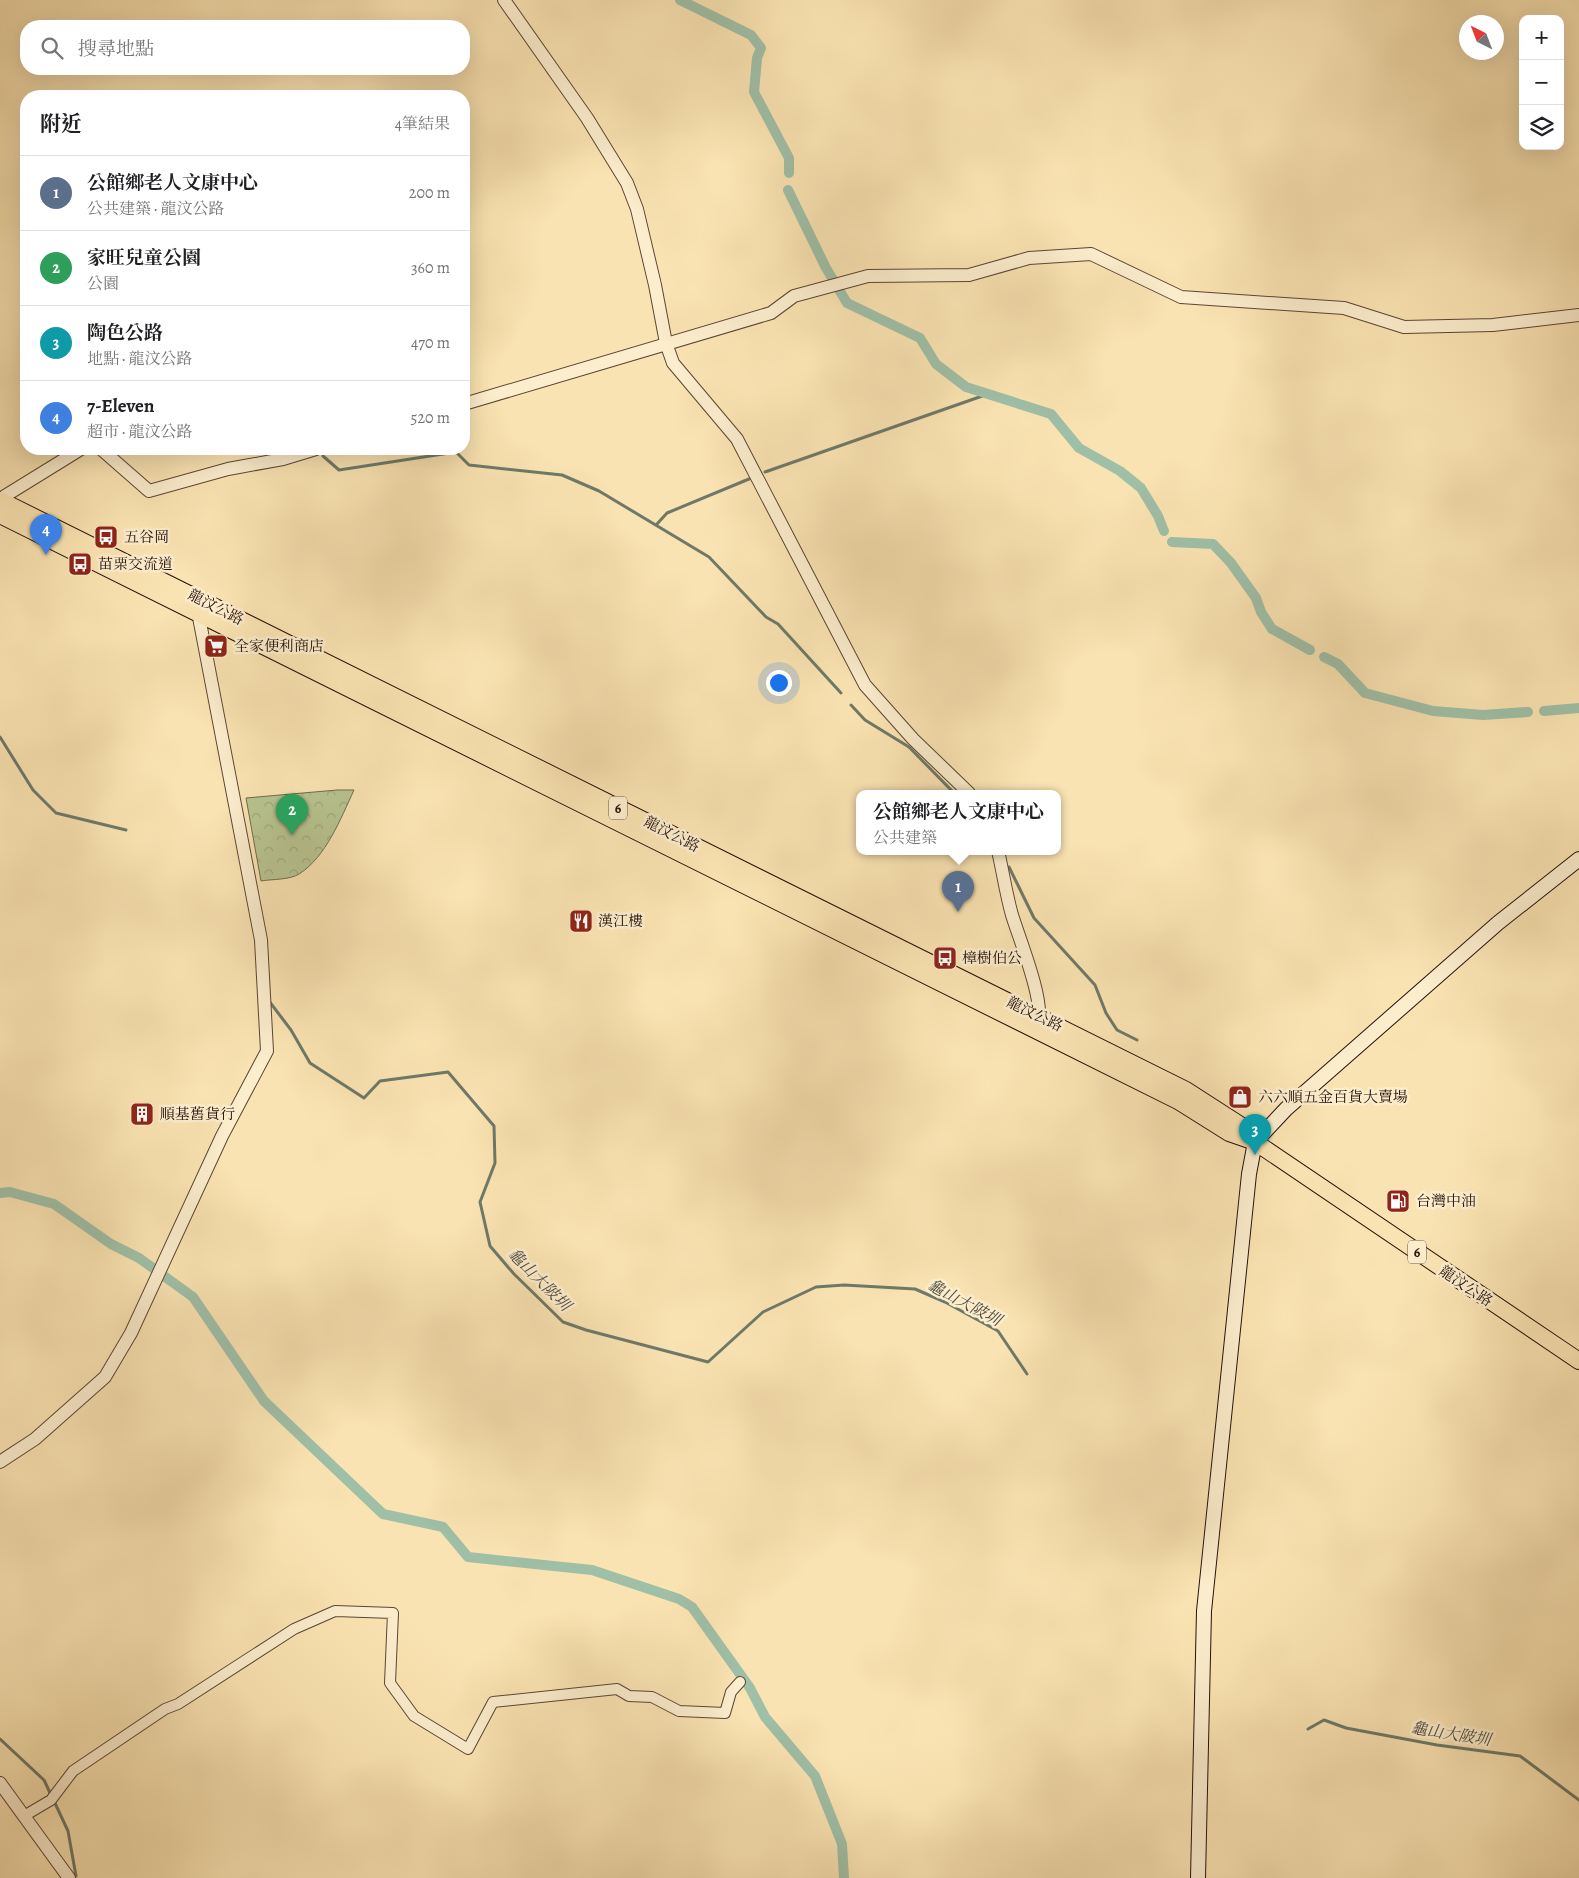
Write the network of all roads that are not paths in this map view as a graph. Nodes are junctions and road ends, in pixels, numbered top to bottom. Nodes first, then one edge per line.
1 (504, 0) edge
2 (1579, 315) edge
3 (666, 343) junction
4 (470, 402) edge
5 (71, 455) edge
6 (108, 455) edge
7 (296, 455) edge
8 (0, 499) edge
9 (0, 514) edge
10 (197, 606) junction
11 (966, 790) edge
12 (999, 855) edge
13 (1579, 859) edge
14 (1037, 1023) junction
15 (1255, 1142) junction
16 (1579, 1361) edge
17 (0, 1462) edge
18 (740, 1682) dead end
19 (0, 1783) edge
20 (24, 1816) junction
21 (69, 1878) edge
22 (1198, 1878) edge

1 - 3 street
2 - 3 street
3 - 4 street
3 - 11 street
5 - 8 street
6 - 7 street
8 - 10 main road, 龍汶公路 / 6
9 - 10 main road, 龍汶公路 / 6
10 - 14 main road, 龍汶公路 / 6
10 - 17 street
12 - 14 street
13 - 15 main road
14 - 15 main road, 龍汶公路 / 6
15 - 16 main road, 龍汶公路 / 6
15 - 22 main road
18 - 20 street
19 - 20 street
20 - 21 street

